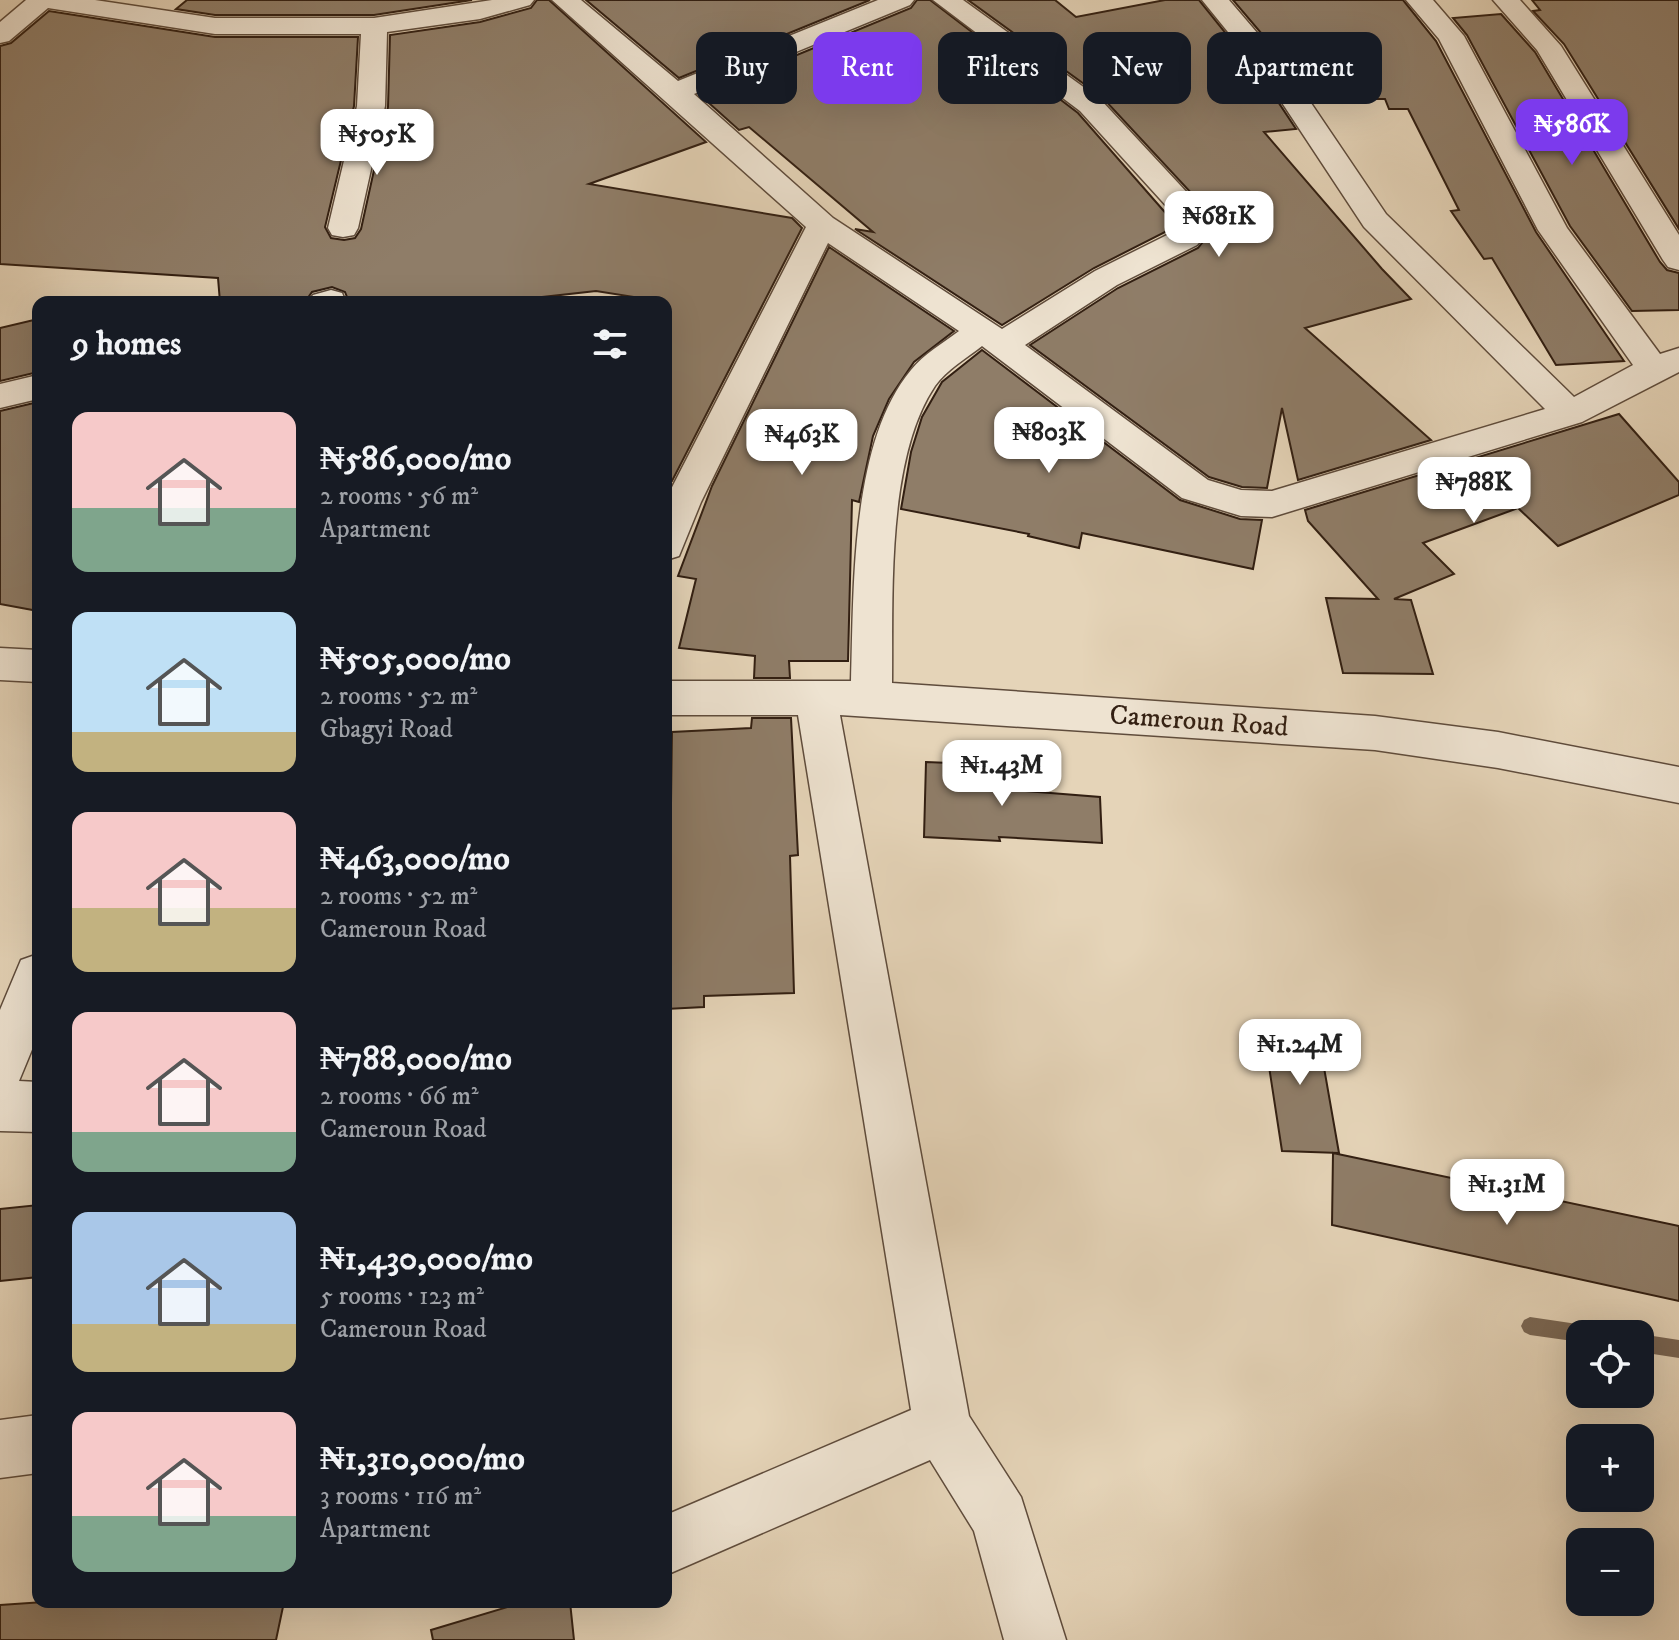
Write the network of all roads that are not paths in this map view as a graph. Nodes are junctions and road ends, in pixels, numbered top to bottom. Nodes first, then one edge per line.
1 (43, 0) edge
2 (521, 0) edge
3 (565, 0) edge
4 (901, 0) edge
5 (946, 0) edge
6 (1215, 0) edge
7 (1419, 0) edge
8 (1506, 0) edge
9 (374, 26) junction
10 (0, 35) edge
11 (675, 92) junction
12 (822, 225) junction
13 (343, 228) dead end
14 (1679, 260) edge
15 (991, 338) junction
16 (1666, 364) edge
17 (32, 388) edge
18 (0, 396) edge
19 (1570, 414) junction
20 (672, 530) edge
21 (0, 664) edge
22 (32, 666) edge
23 (672, 698) edge
24 (816, 698) junction
25 (871, 698) junction
26 (1679, 785) edge
27 (32, 991) edge
28 (0, 1068) edge
29 (0, 1106) edge
30 (32, 1107) edge
31 (942, 1426) junction
32 (32, 1445) edge
33 (0, 1449) edge
34 (672, 1542) edge
35 (1035, 1640) edge

1 - 9 street
1 - 10 street
2 - 9 street
3 - 11 street
4 - 11 street
5 - 15 street
6 - 19 street
7 - 16 street
8 - 14 street
9 - 13 street
11 - 12 street
12 - 15 street
12 - 20 street
15 - 19 street
15 - 25 street
16 - 19 street
17 - 18 street
21 - 22 street
23 - 24 street, Cameroun Road
24 - 25 street, Cameroun Road
24 - 31 street
25 - 26 street, Cameroun Road
27 - 28 street
29 - 30 street
31 - 34 street
31 - 35 street
32 - 33 street

